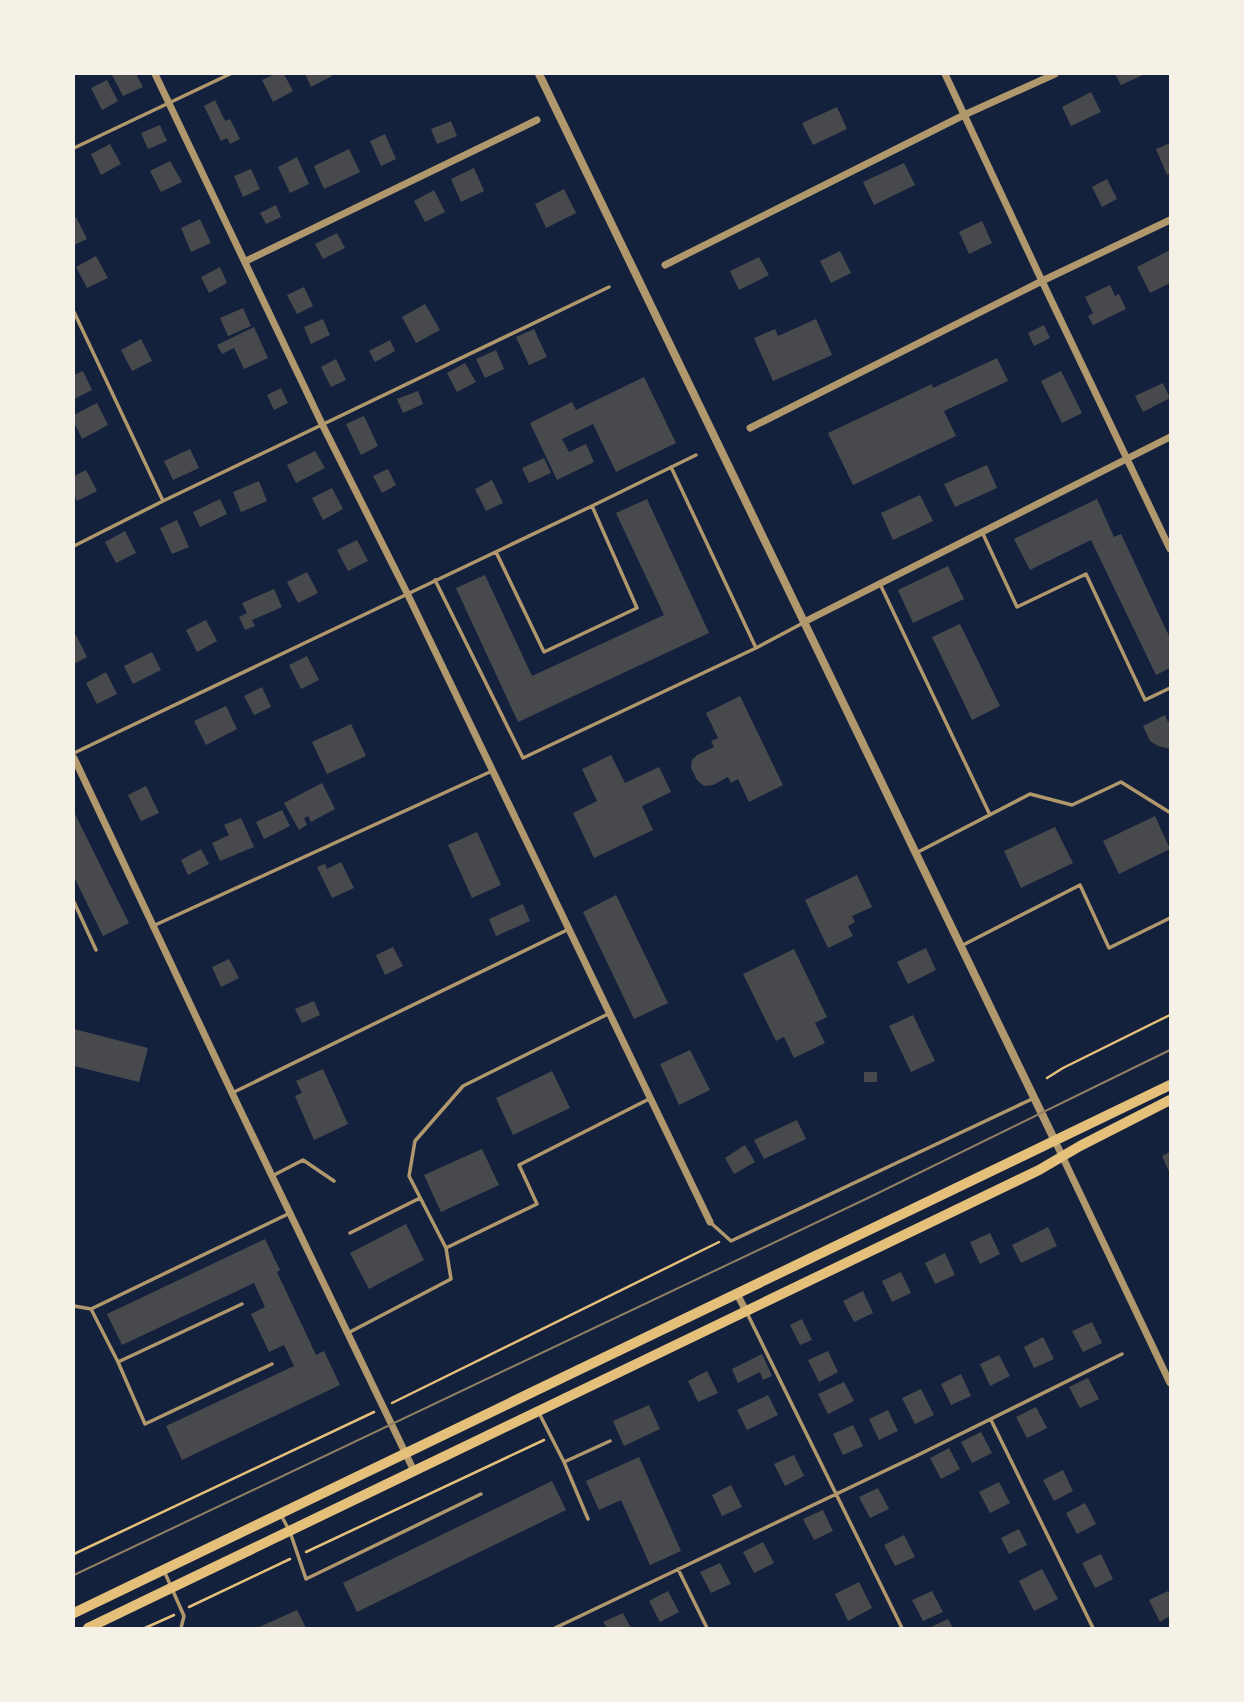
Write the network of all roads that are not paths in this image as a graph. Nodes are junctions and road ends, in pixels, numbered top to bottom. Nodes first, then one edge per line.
1 (155, 74) edge
2 (230, 74) edge
3 (539, 74) edge
4 (945, 74) edge
5 (1055, 74) edge
6 (169, 102) junction
7 (964, 115) junction
8 (537, 120) dead end
9 (74, 148) edge
10 (1171, 220) edge
11 (246, 261) junction
12 (665, 264) dead end
13 (1042, 281) junction
14 (609, 287) dead end
15 (74, 312) edge
16 (323, 426) junction
17 (750, 428) dead end
18 (1171, 437) edge
19 (696, 455) dead end
20 (1127, 458) junction
21 (671, 467) junction
22 (163, 501) junction
23 (592, 506) junction
24 (982, 532) junction
25 (74, 546) edge
26 (1171, 549) edge
27 (496, 552) junction
28 (435, 580) junction
29 (880, 584) junction
30 (407, 593) junction
31 (804, 622) junction
32 (756, 648) junction
33 (1171, 688) edge
34 (74, 753) edge
35 (74, 758) edge
36 (492, 771) junction
37 (1170, 813) edge
38 (990, 815) junction
39 (916, 853) junction
40 (74, 902) edge
41 (1171, 918) edge
42 (153, 926) junction
43 (569, 929) junction
44 (961, 946) junction
45 (96, 950) dead end
46 (610, 1013) junction
47 (1171, 1085) edge
48 (232, 1093) junction
49 (651, 1098) junction
50 (1034, 1098) junction
51 (1171, 1100) edge
52 (1055, 1141) junction
53 (1062, 1156) junction
54 (272, 1176) junction
55 (334, 1181) dead end
56 (420, 1198) junction
57 (290, 1213) junction
58 (710, 1223) joint
59 (350, 1233) dead end
60 (446, 1248) junction
61 (737, 1294) junction
62 (242, 1304) dead end
63 (74, 1307) edge
64 (90, 1309) junction
65 (746, 1311) junction
66 (348, 1333) junction
67 (1122, 1354) dead end
68 (118, 1362) junction
69 (272, 1364) dead end
70 (1171, 1383) edge
71 (538, 1412) junction
72 (991, 1419) junction
73 (610, 1441) dead end
74 (405, 1454) junction
75 (564, 1462) junction
76 (414, 1471) junction
77 (481, 1494) dead end
78 (836, 1495) junction
79 (281, 1513) junction
80 (588, 1519) dead end
81 (289, 1532) junction
82 (163, 1569) junction
83 (678, 1569) junction
84 (172, 1588) junction
85 (74, 1613) edge
86 (88, 1629) edge
87 (181, 1629) edge
88 (555, 1629) edge
89 (707, 1629) edge
90 (902, 1629) edge
91 (1093, 1629) edge

1 - 6 street
2 - 6 lane
3 - 31 street
4 - 7 street
5 - 7 street
6 - 9 lane
6 - 11 street
7 - 12 street
7 - 13 street
8 - 11 street
10 - 13 street
11 - 16 street
13 - 17 street
13 - 20 street
14 - 16 lane
15 - 22 lane
16 - 22 lane
16 - 30 street
18 - 20 street
19 - 21 lane
20 - 24 street
20 - 26 street
21 - 23 lane
21 - 32 lane
22 - 25 lane
23 - 27 lane
23 - 27 lane
24 - 29 street
24 - 33 lane
27 - 28 lane
28 - 30 lane
28 - 32 lane
29 - 31 street
29 - 38 lane
30 - 34 lane
30 - 36 street
31 - 32 lane
31 - 39 street
35 - 42 street
36 - 42 lane
36 - 43 street
37 - 38 lane
38 - 39 lane
39 - 44 street
40 - 45 lane
41 - 44 lane
42 - 48 street
43 - 46 street
43 - 48 lane
44 - 50 street
46 - 49 street
46 - 56 lane
47 - 52 main road
48 - 54 street
49 - 58 street
49 - 60 lane
50 - 52 street
50 - 58 lane
51 - 53 main road
52 - 53 street
52 - 61 main road
53 - 65 main road
53 - 70 street
54 - 55 lane
54 - 57 street
56 - 59 lane
56 - 60 lane
57 - 64 lane
57 - 66 street
60 - 66 lane
61 - 65 street
61 - 74 main road
62 - 68 lane
63 - 64 lane
64 - 68 lane
65 - 71 main road
65 - 78 lane
66 - 74 street
67 - 72 lane
68 - 69 lane
71 - 75 lane
71 - 76 main road
72 - 78 lane
72 - 91 lane
73 - 75 lane
74 - 76 street
74 - 79 main road
75 - 80 lane
76 - 81 main road
77 - 81 lane
78 - 83 lane
78 - 90 lane
79 - 81 lane
79 - 82 main road
81 - 84 main road
82 - 84 lane
82 - 85 main road
83 - 88 lane
83 - 89 lane
84 - 86 main road
84 - 87 lane

